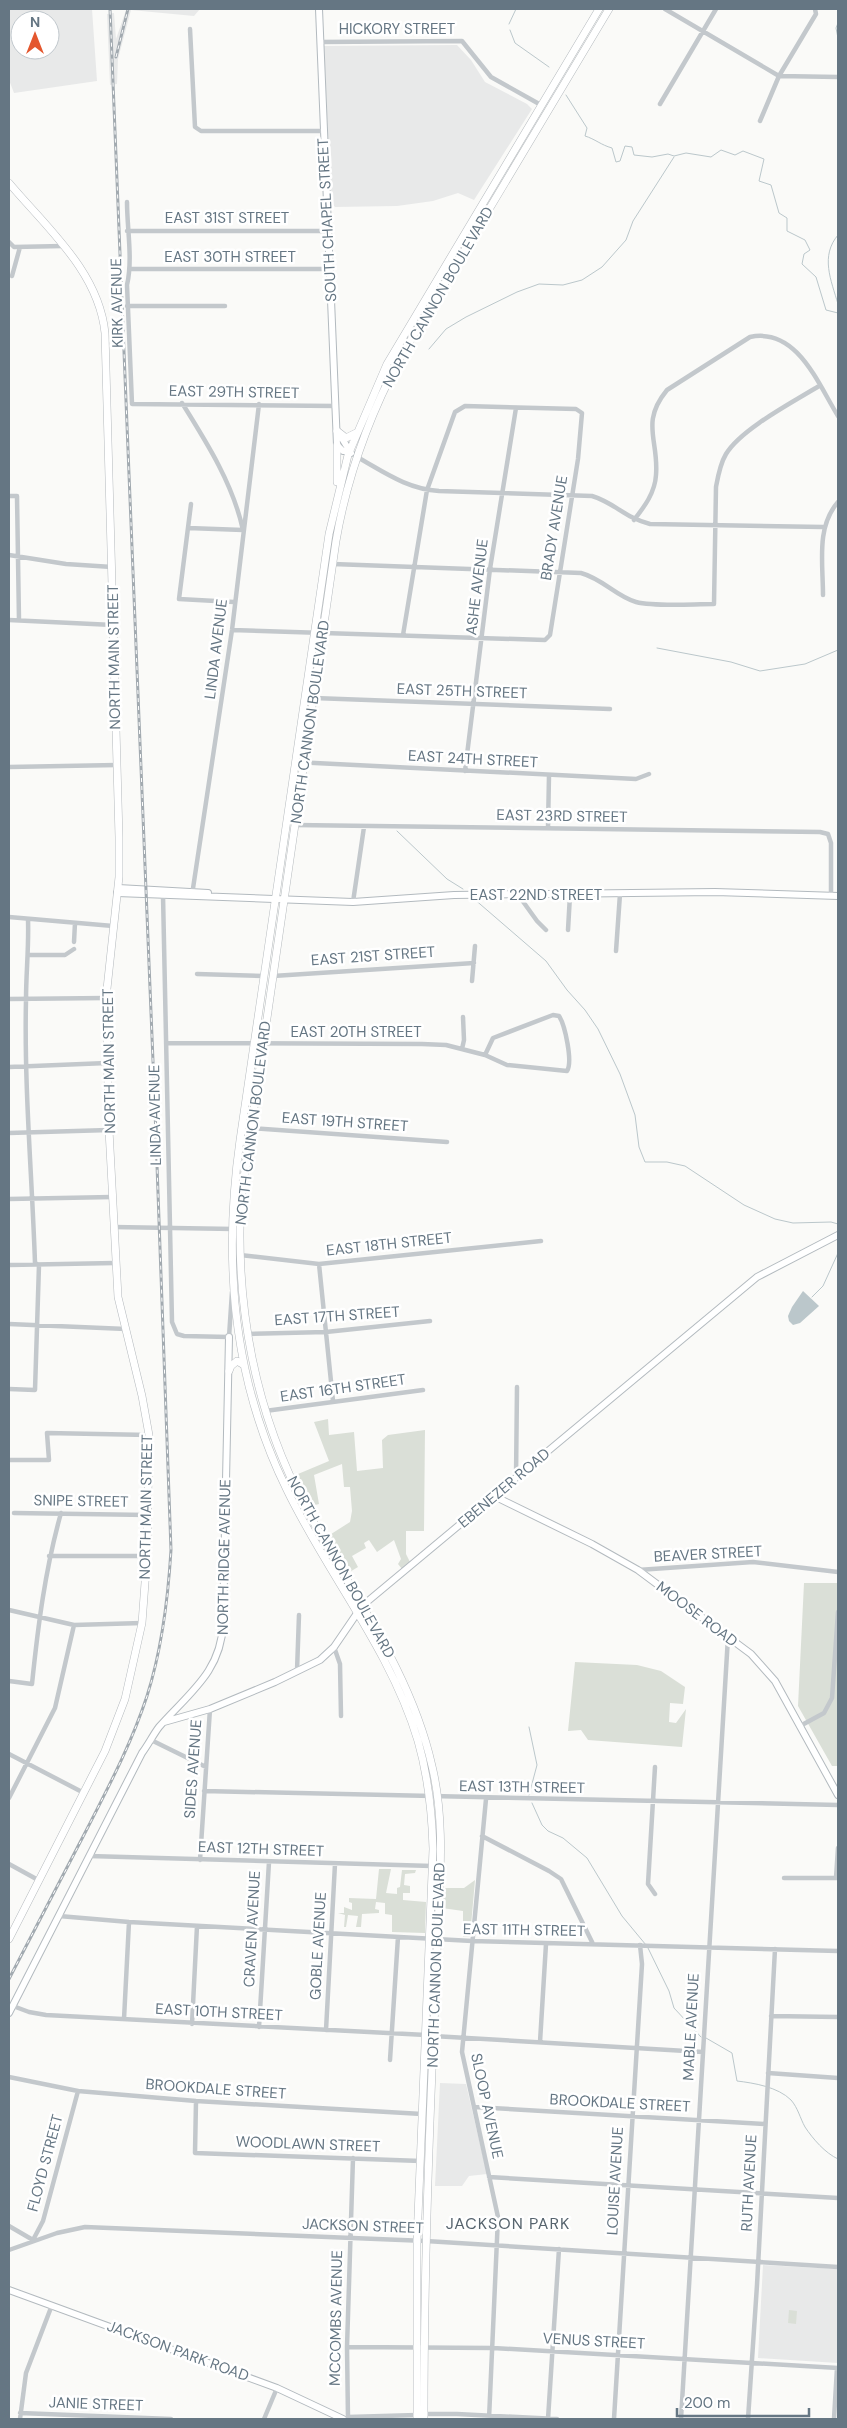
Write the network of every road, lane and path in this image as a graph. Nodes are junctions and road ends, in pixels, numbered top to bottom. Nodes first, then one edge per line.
1 (319, 9) edge
2 (599, 9) edge
3 (609, 9) edge
4 (665, 9) edge
5 (716, 9) edge
6 (816, 12) edge
7 (190, 29) dead end
8 (703, 31) junction
9 (320, 42) junction
10 (779, 76) junction
11 (838, 77) edge
12 (660, 104) dead end
13 (541, 105) junction
14 (760, 121) dead end
15 (323, 131) junction
16 (9, 184) edge
17 (127, 202) dead end
18 (127, 231) junction
19 (327, 231) junction
20 (9, 242) edge
21 (63, 246) junction
22 (20, 247) junction
23 (131, 269) junction
24 (329, 269) junction
25 (12, 276) dead end
26 (128, 306) junction
27 (225, 306) dead end
28 (819, 386) junction
29 (182, 403) junction
30 (132, 404) joint
31 (259, 404) junction
32 (336, 406) junction
33 (516, 408) junction
34 (838, 416) edge
35 (337, 431) junction
36 (356, 433) junction
37 (337, 445) junction
38 (350, 451) junction
39 (357, 456) junction
40 (427, 490) junction
41 (503, 493) junction
42 (572, 495) junction
43 (9, 496) edge
44 (336, 499) junction
45 (838, 502) edge
46 (191, 504) dead end
47 (634, 520) junction
48 (714, 525) junction
49 (188, 528) junction
50 (823, 528) junction
51 (243, 530) junction
52 (9, 555) edge
53 (19, 555) junction
54 (333, 564) junction
55 (413, 567) junction
56 (112, 568) junction
57 (490, 569) junction
58 (560, 572) junction
59 (822, 595) dead end
60 (234, 602) junction
61 (9, 620) edge
62 (19, 620) junction
63 (113, 625) junction
64 (232, 630) junction
65 (314, 633) junction
66 (322, 633) junction
67 (403, 635) junction
68 (483, 638) junction
69 (314, 698) junction
70 (474, 704) junction
71 (610, 709) dead end
72 (295, 762) junction
73 (304, 763) junction
74 (117, 765) junction
75 (9, 767) edge
76 (465, 771) junction
77 (649, 774) dead end
78 (549, 776) junction
79 (294, 825) junction
80 (364, 827) junction
81 (548, 828) junction
82 (117, 891) junction
83 (193, 894) junction
84 (620, 894) junction
85 (163, 895) junction
86 (570, 895) junction
87 (520, 896) junction
88 (830, 896) junction
89 (838, 896) edge
90 (279, 899) junction
91 (353, 902) junction
92 (9, 917) edge
93 (28, 920) junction
94 (75, 923) junction
95 (113, 926) junction
96 (546, 930) dead end
97 (568, 930) dead end
98 (74, 942) dead end
99 (475, 946) dead end
100 (74, 949) dead end
101 (616, 951) dead end
102 (29, 955) junction
103 (474, 963) junction
104 (197, 974) dead end
105 (264, 976) junction
106 (273, 976) junction
107 (472, 981) dead end
108 (106, 998) junction
109 (26, 999) junction
110 (9, 1000) edge
111 (463, 1016) dead end
112 (166, 1044) junction
113 (254, 1045) junction
114 (262, 1045) junction
115 (462, 1049) junction
116 (485, 1055) junction
117 (107, 1063) junction
118 (28, 1066) junction
119 (9, 1067) edge
120 (242, 1127) junction
121 (250, 1128) junction
122 (109, 1130) junction
123 (9, 1133) edge
124 (30, 1133) junction
125 (447, 1142) dead end
126 (112, 1197) junction
127 (33, 1198) junction
128 (9, 1199) edge
129 (113, 1227) junction
130 (170, 1228) junction
131 (231, 1229) junction
132 (240, 1229) junction
133 (838, 1235) edge
134 (540, 1241) dead end
135 (240, 1255) junction
136 (115, 1264) junction
137 (319, 1264) junction
138 (9, 1265) edge
139 (39, 1265) junction
140 (232, 1282) junction
141 (430, 1322) dead end
142 (9, 1324) edge
143 (38, 1325) junction
144 (126, 1329) junction
145 (326, 1332) junction
146 (247, 1334) junction
147 (229, 1338) junction
148 (244, 1364) junction
149 (229, 1371) junction
150 (517, 1387) dead end
151 (9, 1389) edge
152 (424, 1390) dead end
153 (333, 1401) junction
154 (265, 1411) junction
155 (149, 1435) junction
156 (9, 1460) edge
157 (516, 1478) junction
158 (496, 1497) junction
159 (14, 1512) dead end
160 (61, 1513) junction
161 (148, 1515) junction
162 (49, 1556) junction
163 (147, 1556) junction
164 (638, 1570) junction
165 (838, 1572) edge
166 (362, 1606) junction
167 (9, 1610) edge
168 (838, 1612) edge
169 (299, 1614) dead end
170 (357, 1614) junction
171 (38, 1617) junction
172 (142, 1623) junction
173 (74, 1625) junction
174 (728, 1637) junction
175 (334, 1647) junction
176 (297, 1671) junction
177 (9, 1681) edge
178 (210, 1709) junction
179 (341, 1716) dead end
180 (164, 1722) junction
181 (800, 1726) junction
182 (151, 1740) junction
183 (9, 1754) edge
184 (26, 1764) junction
185 (206, 1767) junction
186 (655, 1767) dead end
187 (204, 1791) junction
188 (85, 1794) junction
189 (838, 1795) edge
190 (9, 1798) edge
191 (429, 1798) junction
192 (438, 1798) junction
193 (486, 1799) junction
194 (652, 1802) junction
195 (717, 1804) junction
196 (838, 1805) edge
197 (482, 1836) junction
198 (838, 1848) edge
199 (89, 1856) junction
200 (200, 1860) junction
201 (269, 1862) junction
202 (9, 1864) edge
203 (335, 1864) junction
204 (432, 1866) junction
205 (784, 1878) dead end
206 (837, 1878) edge
207 (40, 1880) junction
208 (655, 1894) dead end
209 (60, 1916) junction
210 (129, 1922) junction
211 (197, 1926) junction
212 (264, 1930) junction
213 (332, 1934) junction
214 (398, 1937) junction
215 (9, 1939) edge
216 (429, 1939) junction
217 (437, 1940) junction
218 (472, 1941) junction
219 (546, 1944) junction
220 (593, 1944) junction
221 (641, 1945) junction
222 (708, 1948) junction
223 (775, 1949) junction
224 (838, 1951) edge
225 (13, 2006) junction
226 (9, 2013) edge
227 (771, 2016) junction
228 (838, 2018) edge
229 (124, 2019) junction
230 (192, 2024) junction
231 (259, 2027) junction
232 (326, 2030) junction
233 (392, 2034) junction
234 (430, 2036) junction
235 (462, 2038) junction
236 (540, 2042) junction
237 (637, 2048) junction
238 (703, 2052) junction
239 (390, 2060) dead end
240 (768, 2073) junction
241 (9, 2077) edge
242 (838, 2078) edge
243 (78, 2091) junction
244 (196, 2101) junction
245 (474, 2107) junction
246 (422, 2114) junction
247 (632, 2116) junction
248 (698, 2120) junction
249 (765, 2124) junction
250 (353, 2158) junction
251 (421, 2161) junction
252 (490, 2177) junction
253 (628, 2184) junction
254 (694, 2189) junction
255 (761, 2193) junction
256 (838, 2198) edge
257 (9, 2226) edge
258 (350, 2238) junction
259 (33, 2240) junction
260 (417, 2241) junction
261 (426, 2241) junction
262 (498, 2245) junction
263 (559, 2249) junction
264 (9, 2250) edge
265 (623, 2252) junction
266 (690, 2258) junction
267 (758, 2262) junction
268 (838, 2267) edge
269 (9, 2290) edge
270 (52, 2305) junction
271 (420, 2346) junction
272 (347, 2347) junction
273 (493, 2348) junction
274 (552, 2352) junction
275 (618, 2356) junction
276 (684, 2359) junction
277 (752, 2363) junction
278 (838, 2368) edge
279 (277, 2388) junction
280 (20, 2413) junction
281 (421, 2417) edge
282 (489, 2417) edge
283 (346, 2418) edge
284 (20, 2419) edge
285 (171, 2419) edge
286 (264, 2419) edge
287 (548, 2419) edge
288 (557, 2419) edge
289 (614, 2419) edge
290 (681, 2419) edge
291 (748, 2419) edge
292 (834, 2419) edge

1 - 9 street, SOUTH CHAPEL STREET
2 - 13 main road, NORTH CANNON BOULEVARD
3 - 39 main road, NORTH CANNON BOULEVARD
4 - 8 street
5 - 8 street
6 - 10 street
7 - 15 street
8 - 10 street
8 - 12 street
9 - 13 street, HICKORY STREET
9 - 15 street, SOUTH CHAPEL STREET
10 - 11 street
10 - 14 street
13 - 36 main road, NORTH CANNON BOULEVARD
15 - 19 street, SOUTH CHAPEL STREET
16 - 21 main road, NORTH MAIN STREET
17 - 18 street, KIRK AVENUE
18 - 19 street, EAST 31ST STREET
18 - 23 street, KIRK AVENUE
19 - 24 street, SOUTH CHAPEL STREET
20 - 22 street
21 - 22 street
21 - 56 main road, NORTH MAIN STREET
22 - 25 street
23 - 24 street, EAST 30TH STREET
23 - 26 street, KIRK AVENUE
24 - 32 street, SOUTH CHAPEL STREET
26 - 27 street
26 - 30 street, KIRK AVENUE
28 - 34 street
28 - 47 street
28 - 48 street
29 - 30 street, EAST 29TH STREET
29 - 31 street, EAST 29TH STREET
29 - 51 street
31 - 32 street, EAST 29TH STREET
31 - 51 street, LINDA AVENUE
32 - 35 street, SOUTH CHAPEL STREET
33 - 40 street
33 - 41 street, ASHE AVENUE
33 - 42 street, BRADY AVENUE
35 - 36 main road
35 - 37 street, SOUTH CHAPEL STREET
35 - 38 street
36 - 38 main road, NORTH CANNON BOULEVARD
37 - 38 street
37 - 44 main road
38 - 39 street
38 - 44 main road, NORTH CANNON BOULEVARD
39 - 40 street
39 - 54 main road, NORTH CANNON BOULEVARD
40 - 41 street
40 - 55 street
41 - 42 street
41 - 57 street, ASHE AVENUE
42 - 47 street
42 - 58 street, BRADY AVENUE
43 - 53 street
44 - 65 main road, NORTH CANNON BOULEVARD
45 - 50 street
46 - 49 street
47 - 48 street
48 - 50 street
48 - 58 street
49 - 51 street
49 - 60 street
50 - 59 street
51 - 60 street, LINDA AVENUE
52 - 53 street
53 - 56 street
53 - 62 street
54 - 55 street
54 - 66 main road, NORTH CANNON BOULEVARD
55 - 57 street
55 - 67 street
56 - 63 main road, NORTH MAIN STREET
57 - 58 street
57 - 68 street, ASHE AVENUE
58 - 68 street, BRADY AVENUE
60 - 64 street, LINDA AVENUE
61 - 62 street
62 - 63 street
63 - 74 main road, NORTH MAIN STREET
64 - 65 street
64 - 83 street, LINDA AVENUE
65 - 66 street
65 - 72 main road, NORTH CANNON BOULEVARD
66 - 67 street
66 - 69 main road, NORTH CANNON BOULEVARD
67 - 68 street
68 - 70 street, ASHE AVENUE
69 - 70 street, EAST 25TH STREET
69 - 73 main road, NORTH CANNON BOULEVARD
70 - 71 street, EAST 25TH STREET
70 - 76 street, ASHE AVENUE
72 - 73 street, EAST 24TH STREET
72 - 90 main road, NORTH CANNON BOULEVARD
73 - 76 street, EAST 24TH STREET
73 - 79 main road, NORTH CANNON BOULEVARD
74 - 75 street
74 - 82 main road, NORTH MAIN STREET
76 - 78 street, EAST 24TH STREET
77 - 78 street, EAST 24TH STREET
78 - 81 street
79 - 80 street, EAST 23RD STREET
79 - 90 main road, NORTH CANNON BOULEVARD
80 - 81 street, EAST 23RD STREET
80 - 91 street
81 - 88 street, EAST 23RD STREET
82 - 83 street, EAST 22ND STREET
82 - 85 street, EAST 22ND STREET
82 - 95 main road, NORTH MAIN STREET
83 - 85 street, EAST 22ND STREET
83 - 90 street, EAST 22ND STREET
84 - 86 street, EAST 22ND STREET
84 - 88 street, EAST 22ND STREET
84 - 101 street
85 - 112 street, LINDA AVENUE
86 - 87 street, EAST 22ND STREET
86 - 97 street
87 - 91 street, EAST 22ND STREET
87 - 96 street
88 - 89 street, EAST 22ND STREET
90 - 91 street, EAST 22ND STREET
90 - 105 main road, NORTH CANNON BOULEVARD
90 - 106 main road, NORTH CANNON BOULEVARD
92 - 93 street
93 - 94 street
93 - 102 street
94 - 95 street
94 - 98 street
95 - 108 main road, NORTH MAIN STREET
99 - 103 street
100 - 102 street
102 - 109 street
103 - 106 street, EAST 21ST STREET
103 - 107 street
104 - 105 street
105 - 113 main road, NORTH CANNON BOULEVARD
106 - 114 main road, NORTH CANNON BOULEVARD
108 - 109 street
108 - 117 main road, NORTH MAIN STREET
109 - 110 street
109 - 118 street
111 - 115 street
112 - 113 street, EAST 20TH STREET
112 - 130 street, LINDA AVENUE
113 - 114 street, EAST 20TH STREET
113 - 120 main road, NORTH CANNON BOULEVARD
114 - 115 street, EAST 20TH STREET
114 - 121 main road, NORTH CANNON BOULEVARD
115 - 116 street, EAST 20TH STREET
116 - 116 street, EAST 20TH STREET
117 - 118 street
117 - 122 main road, NORTH MAIN STREET
118 - 119 street
118 - 124 street
120 - 121 street, EAST 19TH STREET
120 - 131 main road, NORTH CANNON BOULEVARD
121 - 125 street, EAST 19TH STREET
121 - 132 main road, NORTH CANNON BOULEVARD
122 - 124 street
122 - 126 main road, NORTH MAIN STREET
123 - 124 street
124 - 127 street
126 - 127 street
126 - 129 main road, NORTH MAIN STREET
127 - 128 street
127 - 139 street
129 - 130 street
129 - 136 main road, NORTH MAIN STREET
130 - 131 street
130 - 147 street, LINDA AVENUE
131 - 132 street
131 - 140 main road, NORTH CANNON BOULEVARD
132 - 135 main road, NORTH CANNON BOULEVARD
133 - 157 street, EBENEZER ROAD
134 - 137 street, EAST 18TH STREET
135 - 137 street, EAST 18TH STREET
135 - 146 main road, NORTH CANNON BOULEVARD
136 - 139 street
136 - 144 main road, NORTH MAIN STREET
137 - 145 street
138 - 139 street
139 - 143 street
140 - 147 street, NORTH RIDGE AVENUE
140 - 148 main road, NORTH CANNON BOULEVARD
141 - 145 street, EAST 17TH STREET
142 - 143 street
143 - 144 street
143 - 151 street
144 - 155 main road, NORTH MAIN STREET
145 - 146 street, EAST 17TH STREET
145 - 153 street
146 - 154 main road, NORTH CANNON BOULEVARD
147 - 149 street, NORTH RIDGE AVENUE
148 - 149 main road
148 - 170 main road, NORTH CANNON BOULEVARD
149 - 180 street, NORTH RIDGE AVENUE
150 - 157 street
152 - 153 street, EAST 16TH STREET
153 - 154 street, EAST 16TH STREET
154 - 166 main road, NORTH CANNON BOULEVARD
155 - 156 street
155 - 161 main road, NORTH MAIN STREET
157 - 158 street, EBENEZER ROAD
158 - 164 street, MOOSE ROAD
158 - 166 street, EBENEZER ROAD
159 - 160 street, SNIPE STREET
160 - 161 street, SNIPE STREET
160 - 162 street
161 - 163 main road, NORTH MAIN STREET
162 - 163 street
162 - 171 street
163 - 172 main road, NORTH MAIN STREET
164 - 165 street, BEAVER STREET
164 - 174 street, MOOSE ROAD
166 - 170 street, EBENEZER ROAD
166 - 192 main road, NORTH CANNON BOULEVARD
167 - 171 street
168 - 181 street
169 - 176 street
170 - 175 street, EBENEZER ROAD
170 - 191 main road, NORTH CANNON BOULEVARD
171 - 173 street
171 - 177 street
172 - 173 street
172 - 188 main road, NORTH MAIN STREET
173 - 184 street
174 - 181 street, MOOSE ROAD
174 - 195 street, MABLE AVENUE
175 - 176 street, EBENEZER ROAD
175 - 179 street
176 - 178 street, EBENEZER ROAD
178 - 180 street, EBENEZER ROAD
178 - 185 street, SIDES AVENUE
180 - 182 street, NORTH RIDGE AVENUE
181 - 189 street, MOOSE ROAD
182 - 185 street
182 - 199 street, NORTH RIDGE AVENUE
183 - 184 street
184 - 188 street
184 - 190 street
185 - 187 street, SIDES AVENUE
186 - 194 street
187 - 191 street, EAST 13TH STREET
187 - 200 street, SIDES AVENUE
188 - 207 main road, NORTH MAIN STREET
191 - 192 street, EAST 13TH STREET
191 - 204 main road, NORTH CANNON BOULEVARD
192 - 193 street, EAST 13TH STREET
192 - 217 main road, NORTH CANNON BOULEVARD
193 - 194 street, EAST 13TH STREET
193 - 197 street, SLOOP AVENUE
194 - 195 street, EAST 13TH STREET
194 - 208 street
195 - 196 street, EAST 13TH STREET
195 - 222 street, MABLE AVENUE
197 - 218 street, SLOOP AVENUE
197 - 220 street
198 - 206 street
199 - 200 street, EAST 12TH STREET
199 - 209 street, NORTH RIDGE AVENUE
200 - 201 street, EAST 12TH STREET
201 - 203 street, EAST 12TH STREET
201 - 212 street, CRAVEN AVENUE
202 - 207 street
203 - 204 street, EAST 12TH STREET
203 - 213 street, GOBLE AVENUE
204 - 216 main road, NORTH CANNON BOULEVARD
205 - 206 street
207 - 215 main road, NORTH MAIN STREET
209 - 210 street, EAST 11TH STREET
209 - 225 street, NORTH RIDGE AVENUE
210 - 211 street, EAST 11TH STREET
210 - 229 street
211 - 212 street, EAST 11TH STREET
211 - 230 street
212 - 213 street, EAST 11TH STREET
212 - 231 street, CRAVEN AVENUE
213 - 214 street, EAST 11TH STREET
213 - 232 street, GOBLE AVENUE
214 - 216 street, EAST 11TH STREET
214 - 233 street
216 - 217 street, EAST 11TH STREET
216 - 234 main road, NORTH CANNON BOULEVARD
217 - 218 street, EAST 11TH STREET
217 - 234 main road, NORTH CANNON BOULEVARD
218 - 219 street, EAST 11TH STREET
218 - 235 street, SLOOP AVENUE
219 - 220 street, EAST 11TH STREET
219 - 236 street
220 - 221 street, EAST 11TH STREET
221 - 222 street, EAST 11TH STREET
221 - 237 street, LOUISE AVENUE
222 - 223 street, EAST 11TH STREET
222 - 238 street, MABLE AVENUE
223 - 224 street, EAST 11TH STREET
223 - 227 street, RUTH AVENUE
225 - 226 street, NORTH RIDGE AVENUE
225 - 229 street, EAST 10TH STREET
227 - 228 street
227 - 240 street, RUTH AVENUE
229 - 230 street, EAST 10TH STREET
230 - 231 street, EAST 10TH STREET
231 - 232 street, EAST 10TH STREET
232 - 233 street, EAST 10TH STREET
233 - 234 street, EAST 10TH STREET
233 - 239 street
234 - 235 street, EAST 10TH STREET
234 - 246 main road, NORTH CANNON BOULEVARD
234 - 261 main road, NORTH CANNON BOULEVARD
235 - 236 street, EAST 10TH STREET
235 - 245 street, SLOOP AVENUE
236 - 237 street, EAST 10TH STREET
237 - 238 street, EAST 10TH STREET
237 - 247 street, LOUISE AVENUE
238 - 248 street, MABLE AVENUE
240 - 242 street
240 - 249 street, RUTH AVENUE
241 - 243 street, BROOKDALE STREET
243 - 244 street, BROOKDALE STREET
243 - 259 street, FLOYD STREET
244 - 246 street, BROOKDALE STREET
244 - 250 street, WOODLAWN STREET
245 - 247 street, BROOKDALE STREET
245 - 252 street, SLOOP AVENUE
246 - 251 main road, NORTH CANNON BOULEVARD
247 - 248 street, BROOKDALE STREET
247 - 253 street, LOUISE AVENUE
248 - 249 street, BROOKDALE STREET
248 - 254 street, MABLE AVENUE
249 - 255 street, RUTH AVENUE
250 - 251 street, WOODLAWN STREET
250 - 258 street, MCCOMBS AVENUE
251 - 260 main road, NORTH CANNON BOULEVARD
252 - 253 street
252 - 262 street, SLOOP AVENUE
253 - 254 street
253 - 265 street, LOUISE AVENUE
254 - 255 street
254 - 266 street, MABLE AVENUE
255 - 256 street
255 - 267 street, RUTH AVENUE
257 - 259 street
258 - 259 street, JACKSON STREET
258 - 260 street, JACKSON STREET
258 - 272 street, MCCOMBS AVENUE
259 - 264 street, JACKSON STREET
260 - 261 street, JACKSON STREET
260 - 271 main road, NORTH CANNON BOULEVARD
261 - 262 street, JACKSON STREET
261 - 271 main road, NORTH CANNON BOULEVARD
262 - 263 street, JACKSON STREET
262 - 273 street, SLOOP AVENUE
263 - 265 street, JACKSON STREET
263 - 274 street
265 - 266 street, JACKSON STREET
265 - 275 street, LOUISE AVENUE
266 - 267 street, JACKSON STREET
266 - 276 street, MABLE AVENUE
267 - 268 street, JACKSON STREET
267 - 277 street, RUTH AVENUE
269 - 270 street, JACKSON PARK ROAD
270 - 279 street, JACKSON PARK ROAD
270 - 280 street
271 - 272 street, VENUS STREET
271 - 273 street, VENUS STREET
271 - 281 main road, NORTH CANNON BOULEVARD
272 - 283 street, MCCOMBS AVENUE
273 - 274 street, VENUS STREET
273 - 282 street, SLOOP AVENUE
274 - 275 street, VENUS STREET
274 - 287 street
275 - 276 street, VENUS STREET
275 - 289 street, LOUISE AVENUE
276 - 277 street, VENUS STREET
276 - 290 street, MABLE AVENUE
277 - 278 street, VENUS STREET
277 - 291 street, RUTH AVENUE
278 - 292 street
279 - 283 street, JACKSON PARK ROAD
279 - 286 street
280 - 284 street
280 - 285 street, JANIE STREET
281 - 282 street
281 - 283 street
282 - 287 street
287 - 288 street

